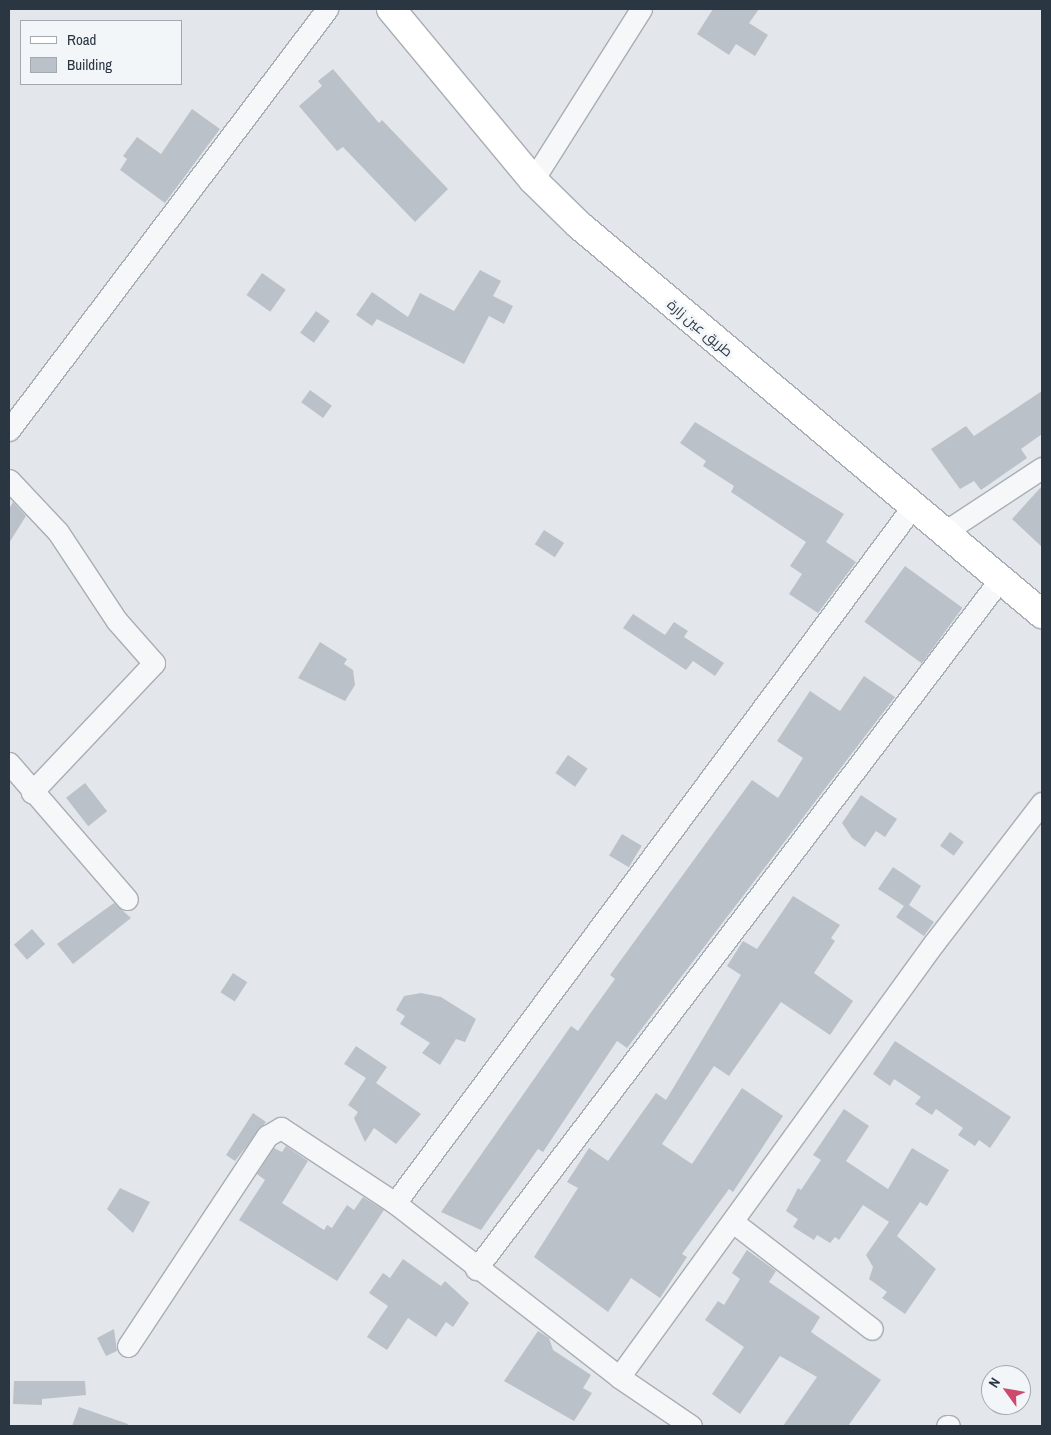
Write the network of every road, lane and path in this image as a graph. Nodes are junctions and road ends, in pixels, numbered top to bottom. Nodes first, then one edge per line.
1 (326, 9) edge
2 (391, 9) edge
3 (642, 9) edge
4 (533, 180) junction
5 (9, 430) edge
6 (1042, 468) edge
7 (9, 480) edge
8 (913, 506) junction
9 (946, 531) junction
10 (1001, 578) junction
11 (1042, 614) edge
12 (9, 763) edge
13 (32, 792) junction
14 (1042, 803) edge
15 (127, 899) dead end
16 (395, 1203) junction
17 (733, 1222) junction
18 (476, 1269) junction
19 (872, 1329) dead end
20 (128, 1346) dead end
21 (619, 1377) junction
22 (692, 1426) edge

1 - 5 street
2 - 4 main road, طريق عين زارة
3 - 4 street
4 - 8 main road, طريق عين زارة
6 - 9 street
7 - 13 street
8 - 9 main road, طريق عين زارة
8 - 16 street
9 - 10 main road, طريق عين زارة
10 - 11 main road, طريق عين زارة
10 - 18 street
12 - 13 street
13 - 15 street
14 - 17 street
16 - 18 street
16 - 20 street
17 - 19 street
17 - 21 street
18 - 21 street
21 - 22 street

